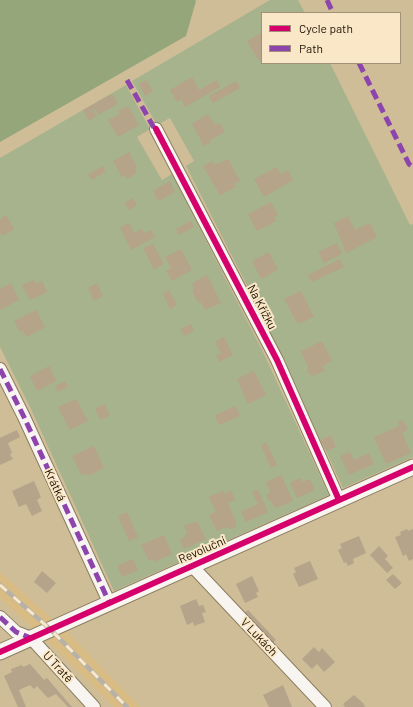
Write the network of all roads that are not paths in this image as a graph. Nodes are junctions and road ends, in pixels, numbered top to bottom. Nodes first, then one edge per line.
1 (156, 129) dead end
2 (0, 369) edge
3 (413, 467) edge
4 (340, 500) junction
5 (192, 566) junction
6 (109, 602) junction
7 (0, 617) edge
8 (31, 638) junction
9 (0, 652) edge
10 (94, 707) edge
11 (326, 707) edge

1 - 4 street, Na Křížku
2 - 6 street, Krátká
3 - 4 street, Revoluční
4 - 5 street, Revoluční
5 - 6 street, Revoluční
5 - 11 street, V Lukách
6 - 8 street, Revoluční
7 - 8 street, U Tratě
8 - 9 street, Revoluční
8 - 10 street, U Tratě

